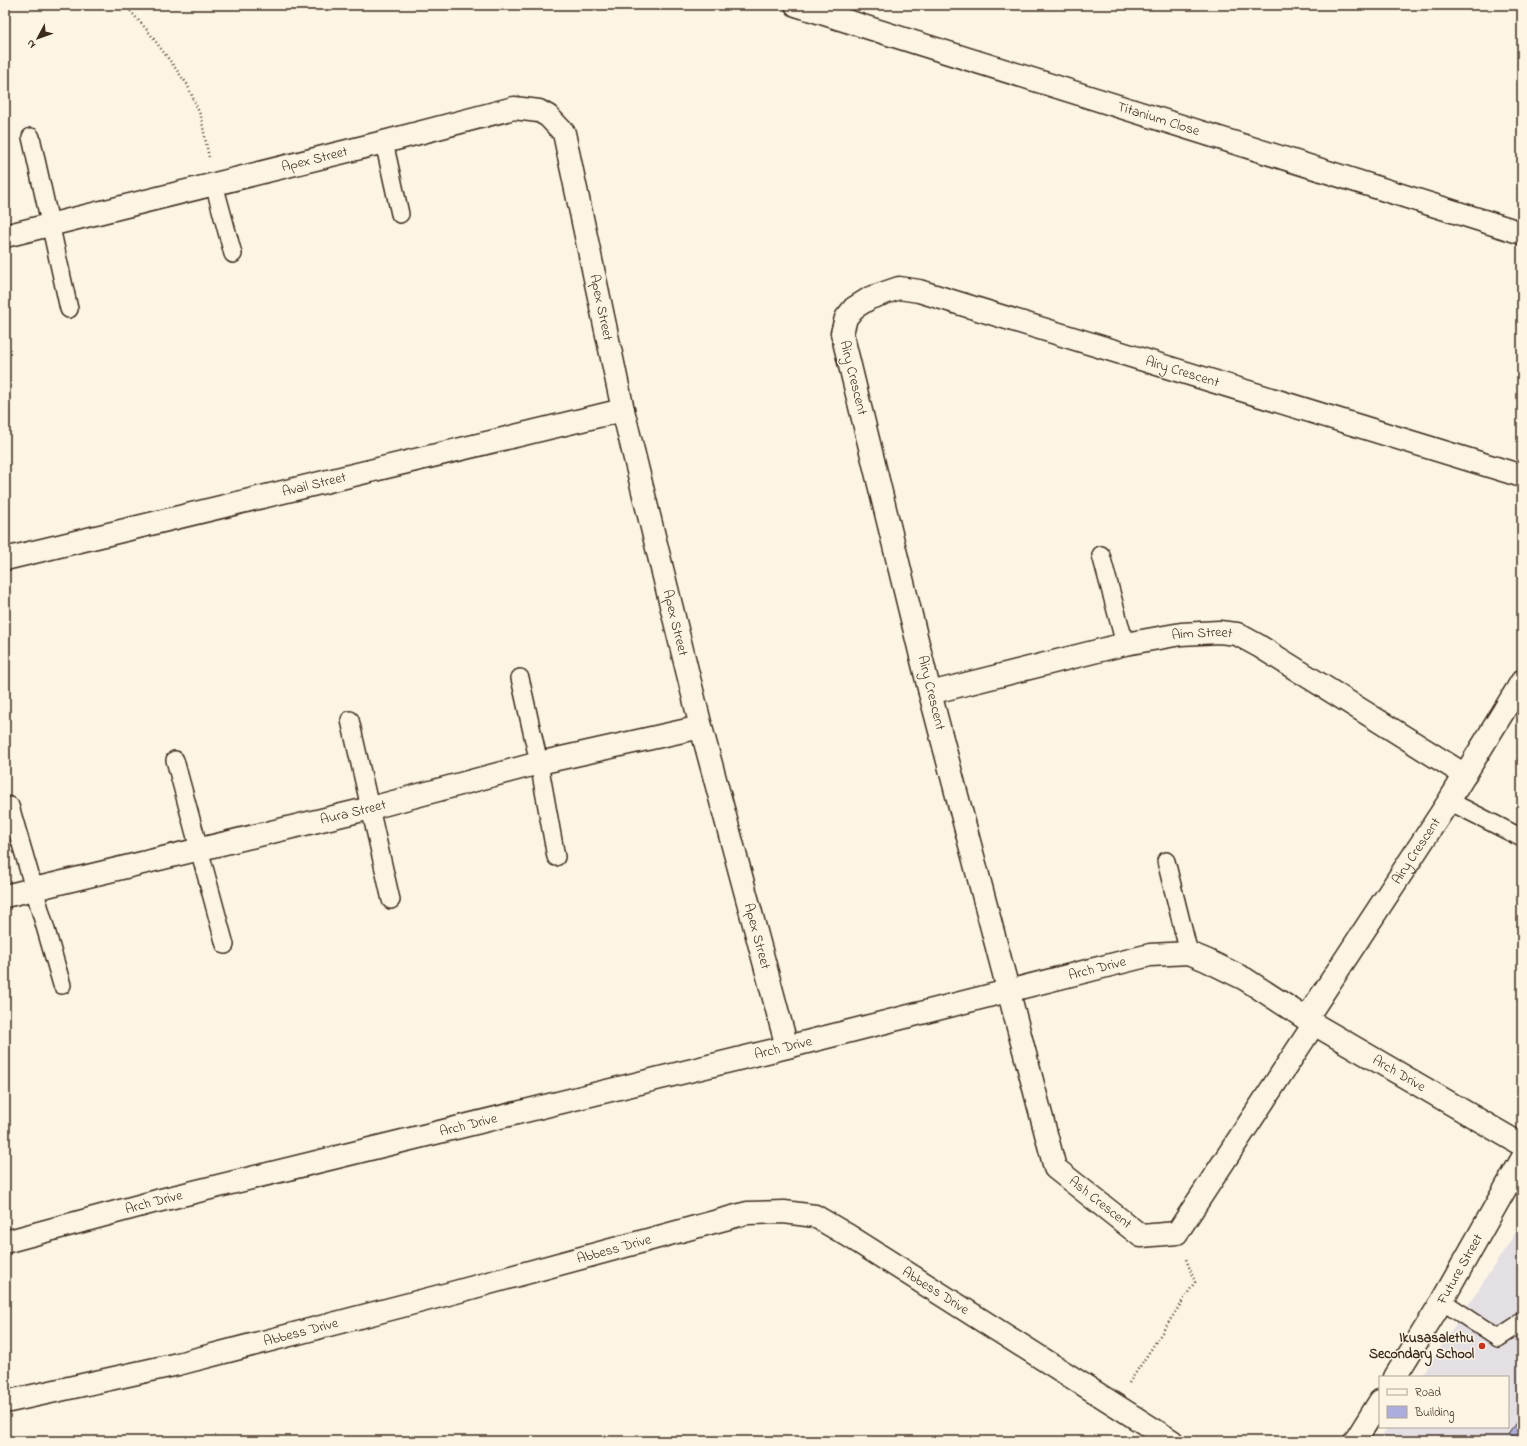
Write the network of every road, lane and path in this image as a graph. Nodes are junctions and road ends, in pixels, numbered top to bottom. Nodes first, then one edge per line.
1 (126, 5) edge
2 (796, 5) edge
3 (31, 137) dead end
4 (384, 142) junction
5 (214, 184) junction
6 (400, 214) dead end
7 (50, 225) junction
8 (1522, 232) edge
9 (5, 236) edge
10 (233, 254) dead end
11 (69, 309) dead end
12 (623, 410) junction
13 (1522, 476) edge
14 (1100, 555) dead end
15 (5, 560) edge
16 (1125, 644) junction
17 (520, 678) dead end
18 (1522, 681) edge
19 (930, 693) junction
20 (350, 720) dead end
21 (701, 727) junction
22 (175, 760) dead end
23 (539, 763) junction
24 (1465, 775) junction
25 (1449, 801) junction
26 (10, 806) dead end
27 (371, 808) junction
28 (1522, 838) edge
29 (199, 849) junction
30 (556, 857) dead end
31 (1166, 860) dead end
32 (33, 888) junction
33 (5, 896) edge
34 (391, 900) dead end
35 (225, 944) dead end
36 (1188, 954) junction
37 (62, 984) dead end
38 (1007, 990) junction
39 (1310, 1021) junction
40 (787, 1047) junction
41 (1522, 1145) edge
42 (1522, 1159) edge
43 (1177, 1232) junction
44 (5, 1242) edge
45 (1442, 1302) junction
46 (1522, 1320) edge
47 (1396, 1376) edge
48 (5, 1402) edge
49 (1379, 1404) edge
50 (1114, 1405) junction
51 (1172, 1441) edge
52 (1356, 1441) edge

1 - 5 path
2 - 8 street, Titanium Close
3 - 7 lane
4 - 5 street, Apex Street
4 - 6 lane
4 - 12 street, Apex Street
5 - 7 street, Apex Street
5 - 10 lane
7 - 9 street, Apex Street
7 - 11 lane
12 - 15 street, Avail Street
12 - 21 street, Apex Street
13 - 19 street, Airy Crescent
14 - 16 lane
16 - 19 street, Aim Street
16 - 24 street, Aim Street
17 - 23 lane
18 - 24 street, Airy Crescent
19 - 38 street, Airy Crescent
20 - 27 lane
21 - 23 street, Aura Street
21 - 40 street, Apex Street
22 - 29 lane
23 - 27 street, Aura Street
23 - 30 lane
24 - 25 street, Airy Crescent
25 - 28 lane
25 - 39 street, Airy Crescent
26 - 32 lane
27 - 29 street, Aura Street
27 - 34 lane
29 - 32 street, Aura Street
29 - 35 lane
31 - 36 lane
32 - 33 street, Aura Street
32 - 37 lane
36 - 38 street, Arch Drive
36 - 39 street, Arch Drive
38 - 40 street, Arch Drive
38 - 43 street, Ash Crescent
39 - 41 street, Arch Drive
39 - 43 street
40 - 44 street, Arch Drive
42 - 45 street, Future Street
43 - 50 path
45 - 46 lane
45 - 47 street, Future Street
48 - 50 street, Abbess Drive
49 - 52 street
50 - 51 street, Abbess Drive

